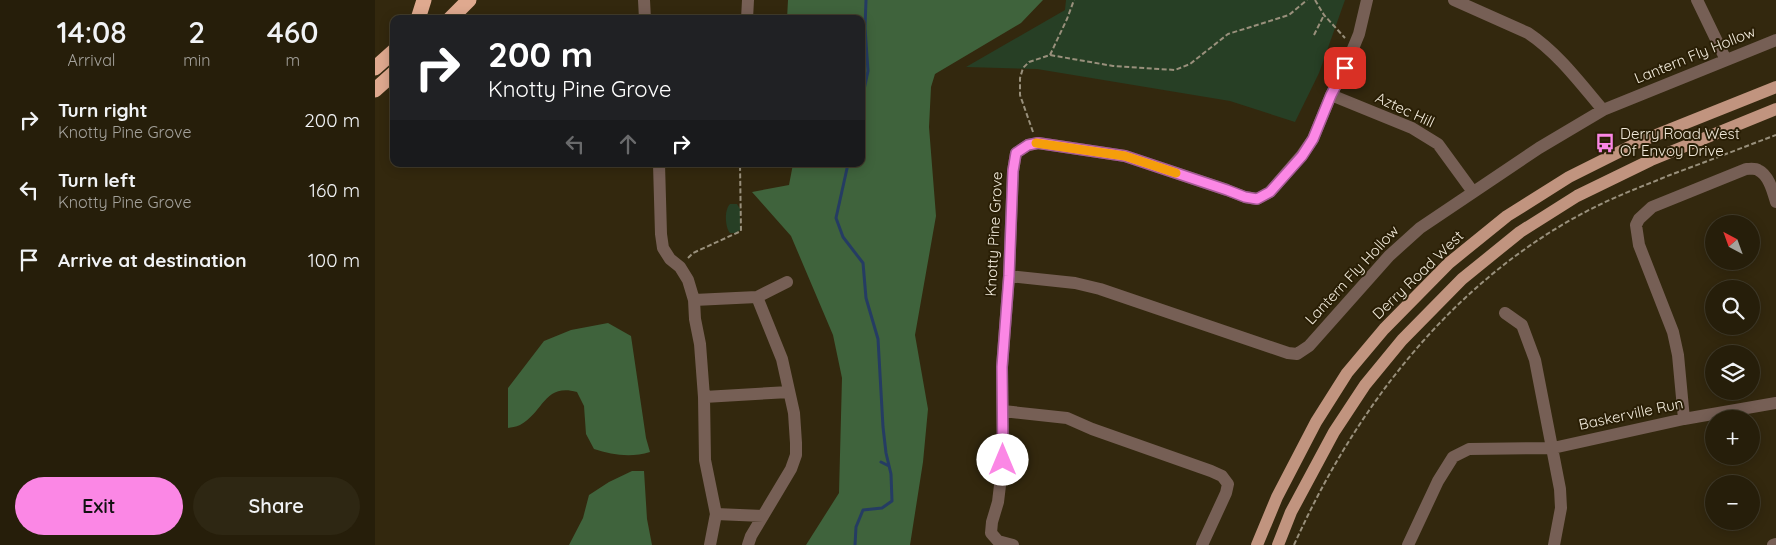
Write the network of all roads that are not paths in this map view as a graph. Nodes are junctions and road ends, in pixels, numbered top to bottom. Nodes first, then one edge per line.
1 (424, 0) edge
2 (469, 0) edge
3 (644, 0) edge
4 (748, 0) edge
5 (1367, 0) edge
6 (1454, 0) edge
7 (1697, 0) edge
8 (419, 15) edge
9 (454, 15) edge
10 (645, 15) edge
11 (747, 15) edge
12 (1776, 40) edge
13 (390, 55) edge
14 (1726, 60) junction
15 (375, 68) edge
16 (390, 77) edge
17 (1776, 87) edge
18 (375, 90) edge
19 (1331, 95) junction
20 (1776, 108) edge
21 (1603, 110) junction
22 (659, 167) edge
23 (1473, 192) junction
24 (1776, 202) edge
25 (1009, 276) junction
26 (787, 282) dead end
27 (757, 297) junction
28 (694, 300) junction
29 (1505, 313) dead end
30 (789, 392) junction
31 (704, 397) junction
32 (1776, 404) edge
33 (1003, 411) junction
34 (1684, 419) junction
35 (1553, 448) junction
36 (716, 514) junction
37 (763, 516) junction
38 (710, 545) edge
39 (748, 545) edge
40 (1013, 545) edge
41 (1201, 545) edge
42 (1257, 545) edge
43 (1277, 545) edge
44 (1409, 545) edge
45 (1554, 545) edge

1 - 8 highway
2 - 9 highway
3 - 10 street
4 - 11 street
5 - 19 street
6 - 21 street
7 - 14 street
12 - 14 street, Lantern Fly Hollow
13 - 15 highway
14 - 21 street, Lantern Fly Hollow
16 - 18 highway
17 - 42 main road, Derry Road West
19 - 23 street, Aztec Hill
19 - 25 street, Knotty Pine Grove
20 - 43 main road
21 - 23 street, Lantern Fly Hollow
22 - 28 street
23 - 25 street, Lantern Fly Hollow
24 - 34 street
25 - 33 street, Knotty Pine Grove
26 - 27 street
27 - 28 street
27 - 30 street
28 - 31 street
29 - 35 street
30 - 31 street
30 - 37 street
31 - 36 street
32 - 34 street, Baskerville Run
33 - 40 street, Knotty Pine Grove
33 - 41 street
34 - 35 street, Baskerville Run
35 - 44 street, Baskerville Run
35 - 45 street
36 - 37 street
36 - 38 street
37 - 39 street

